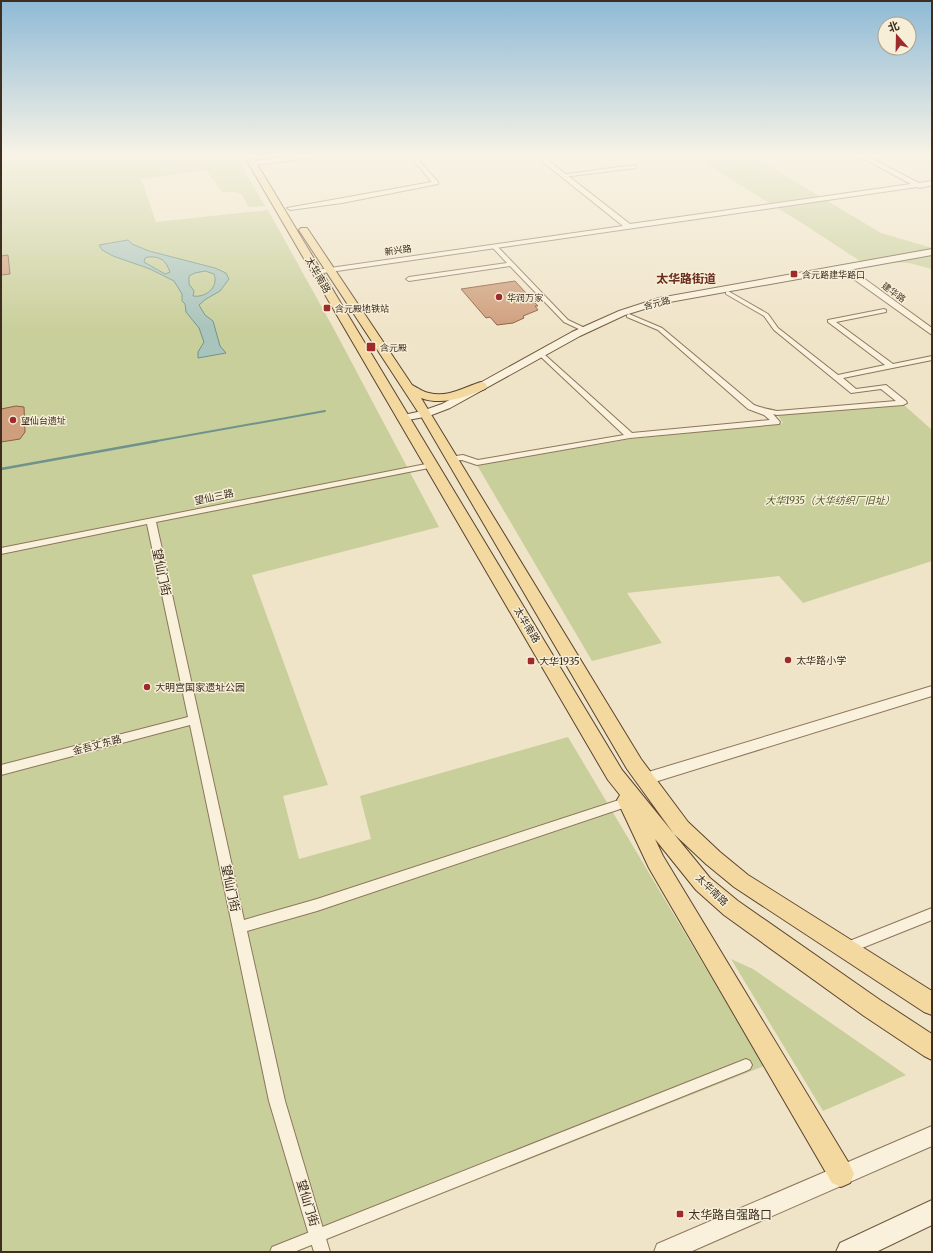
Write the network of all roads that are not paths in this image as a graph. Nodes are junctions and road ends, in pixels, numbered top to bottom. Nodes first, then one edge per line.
1 (288, 212) edge
2 (292, 212) edge
3 (611, 212) edge
4 (730, 212) edge
5 (629, 227) junction
6 (494, 246) junction
7 (932, 252) edge
8 (932, 256) edge
9 (510, 264) junction
10 (846, 269) junction
11 (323, 271) junction
12 (409, 279) dead end
13 (728, 293) junction
14 (884, 311) dead end
15 (628, 316) junction
16 (585, 330) junction
17 (932, 332) edge
18 (543, 356) junction
19 (932, 358) edge
20 (891, 366) junction
21 (838, 377) junction
22 (406, 386) junction
23 (481, 386) junction
24 (751, 407) junction
25 (426, 416) junction
26 (405, 420) junction
27 (630, 436) junction
28 (452, 459) junction
29 (431, 465) junction
30 (151, 522) junction
31 (1, 551) edge
32 (932, 691) edge
33 (193, 720) junction
34 (1, 770) edge
35 (615, 775) junction
36 (645, 779) junction
37 (628, 802) junction
38 (932, 914) edge
39 (239, 927) junction
40 (847, 948) junction
41 (932, 1004) edge
42 (932, 1048) edge
43 (746, 1065) dead end
44 (932, 1136) edge
45 (841, 1174) junction
46 (932, 1212) edge
47 (318, 1236) junction
48 (277, 1252) edge
49 (322, 1252) edge
50 (665, 1252) edge
51 (849, 1252) edge

1 - 11 main road, 太华南路
2 - 11 main road, 太华南路
3 - 5 street
4 - 5 street, 新兴路
5 - 6 street, 新兴路
6 - 9 street
6 - 11 street, 新兴路
7 - 10 main road, 含元路
8 - 10 main road, 含元路
9 - 12 street
9 - 16 street
10 - 13 main road, 含元路
10 - 16 main road, 含元路
10 - 17 street, 建华路
11 - 22 main road, 太华南路
11 - 26 main road, 太华南路
13 - 15 main road, 含元路
13 - 21 street
14 - 20 street
15 - 18 main road, 含元路
15 - 24 street
16 - 23 main road, 含元路
18 - 25 main road, 含元路
18 - 27 street
19 - 20 street
20 - 21 street
21 - 24 street
22 - 23 main road
22 - 25 main road, 太华南路
23 - 25 main road, 含元路
24 - 27 street
25 - 26 main road, 含元路
25 - 28 main road, 太华南路
26 - 29 main road, 太华南路
27 - 28 street
28 - 36 main road, 太华南路
29 - 30 street, 望仙三路
29 - 35 main road, 太华南路
30 - 31 street, 望仙三路
30 - 33 street, 望仙门街
32 - 36 street
33 - 34 street, 金吾丈东路
33 - 39 street, 望仙门街
35 - 37 main road
35 - 42 main road, 太华南路
36 - 40 main road, 太华南路
37 - 39 street
37 - 45 main road
38 - 40 street
39 - 47 street, 望仙门街
40 - 41 main road, 太华南路
43 - 47 street
44 - 45 street
45 - 50 street
46 - 51 main road
47 - 48 street
47 - 49 street, 望仙门街

